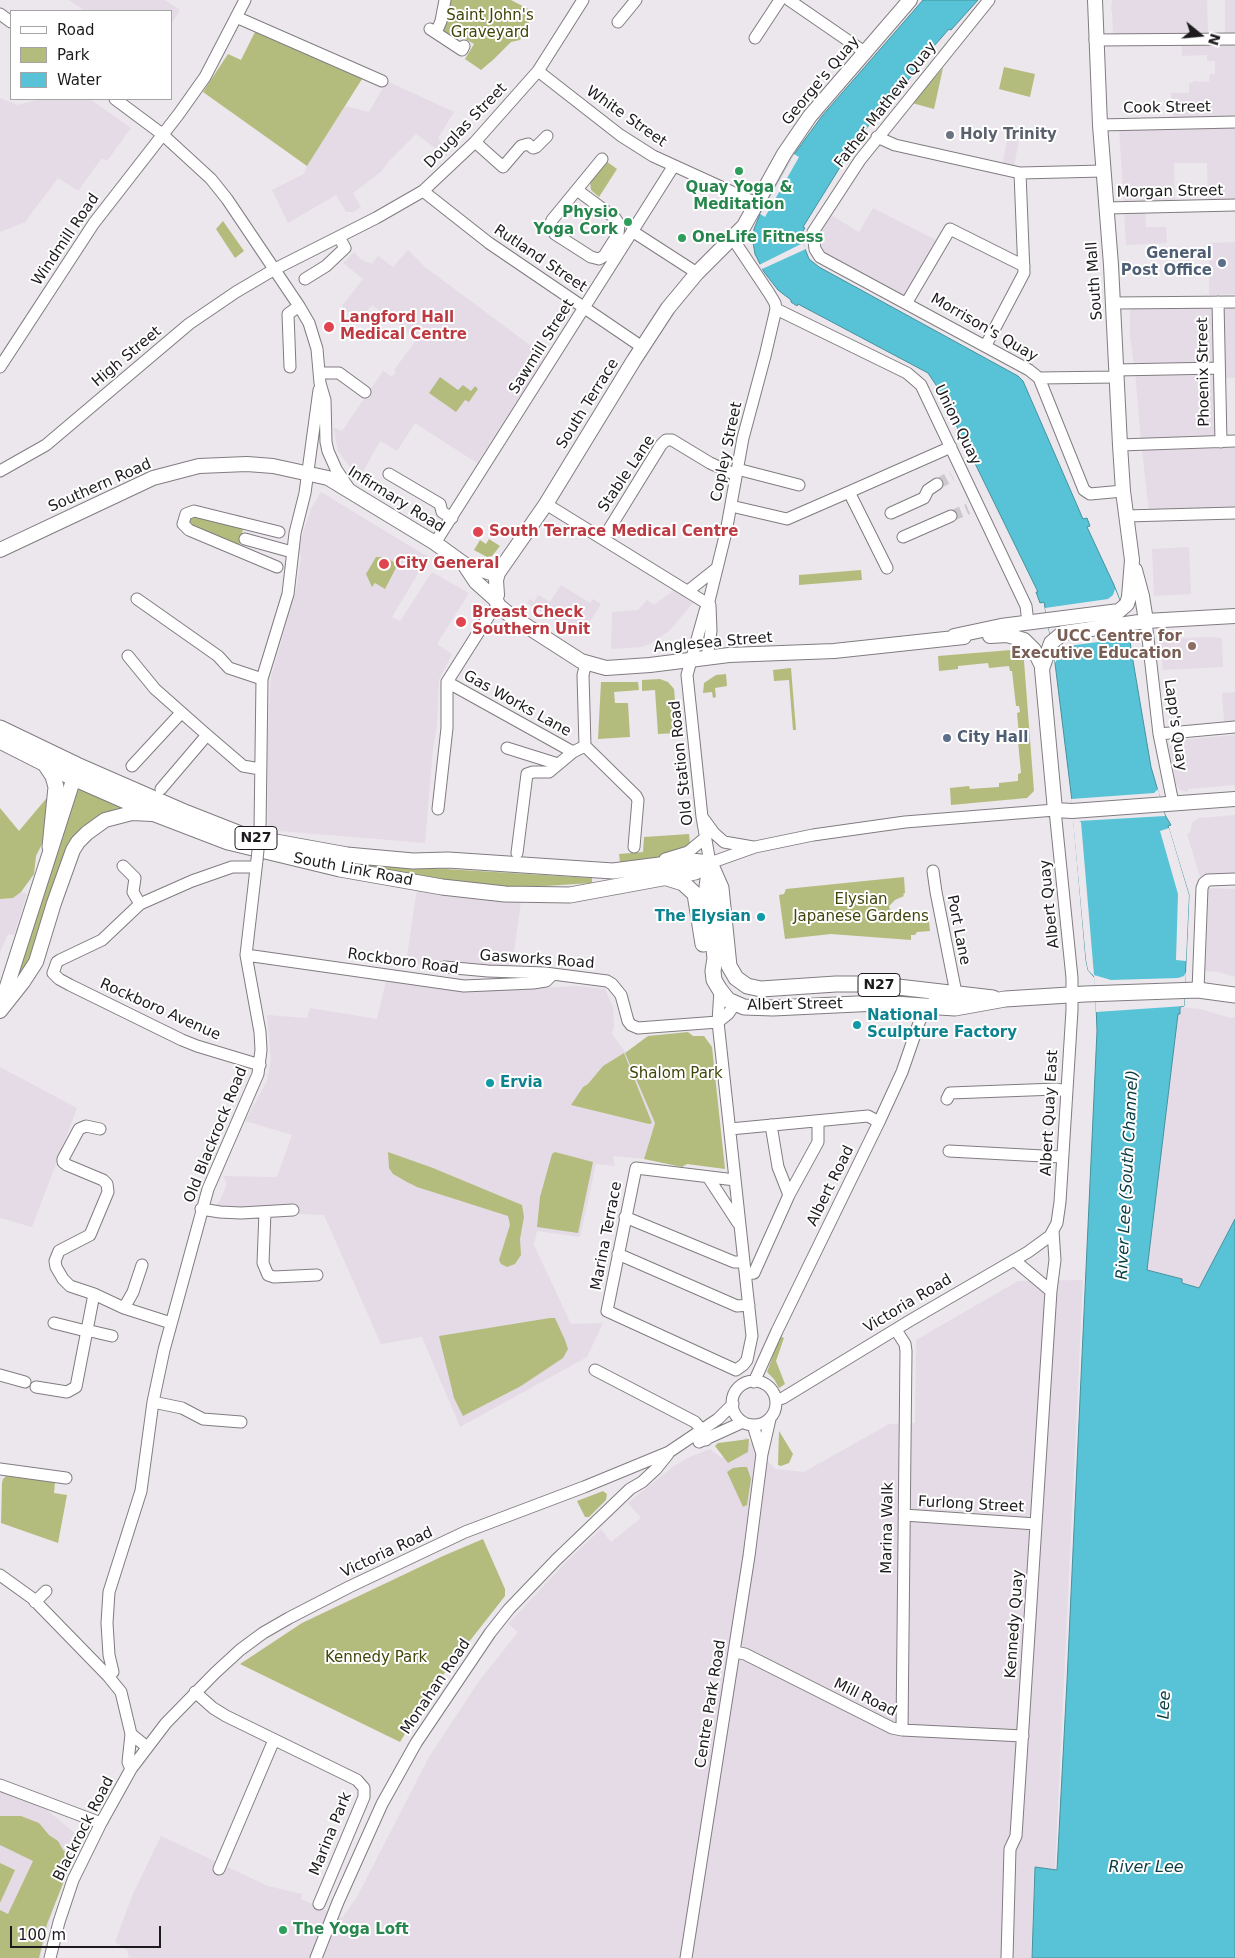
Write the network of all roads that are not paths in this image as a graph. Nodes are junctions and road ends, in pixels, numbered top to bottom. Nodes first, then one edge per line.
1 (244, 0) edge
2 (445, 0) edge
3 (583, 0) edge
4 (636, 0) edge
5 (780, 0) edge
6 (789, 0) edge
7 (910, 0) edge
8 (989, 0) edge
9 (1095, 0) edge
10 (236, 17) junction
11 (618, 22) dead end
12 (755, 38) dead end
13 (1235, 38) edge
14 (1095, 40) junction
15 (464, 46) dead end
16 (866, 53) junction
17 (538, 71) junction
18 (382, 81) dead end
19 (116, 100) edge
20 (1235, 122) edge
21 (1100, 125) junction
22 (162, 134) junction
23 (547, 136) dead end
24 (877, 137) junction
25 (475, 142) junction
26 (602, 159) dead end
27 (673, 167) junction
28 (1103, 171) junction
29 (1020, 173) junction
30 (577, 190) junction
31 (423, 191) junction
32 (756, 203) junction
33 (1235, 205) edge
34 (1106, 208) junction
35 (632, 232) junction
36 (812, 232) joint
37 (338, 237) junction
38 (733, 239) junction
39 (1024, 266) junction
40 (274, 270) junction
41 (693, 270) junction
42 (305, 279) dead end
43 (907, 302) junction
44 (1218, 302) junction
45 (1235, 302) edge
46 (1113, 303) junction
47 (299, 306) junction
48 (584, 307) junction
49 (776, 309) junction
50 (986, 345) junction
51 (642, 347) junction
52 (0, 367) edge
53 (290, 367) dead end
54 (1219, 368) junction
55 (1116, 373) junction
56 (320, 378) junction
57 (1039, 378) junction
58 (365, 392) dead end
59 (1221, 442) junction
60 (1235, 442) edge
61 (1120, 445) junction
62 (951, 447) junction
63 (0, 471) edge
64 (308, 472) junction
65 (736, 472) junction
66 (389, 474) dead end
67 (937, 484) tunnel mouth
68 (799, 485) dead end
69 (350, 490) junction
70 (1123, 491) junction
71 (849, 492) junction
72 (546, 504) junction
73 (731, 506) junction
74 (892, 513) dead end
75 (1235, 513) edge
76 (447, 515) junction
77 (951, 516) tunnel mouth
78 (1126, 516) junction
79 (249, 524) junction
80 (279, 532) dead end
81 (245, 538) junction
82 (903, 538) dead end
83 (603, 539) junction
84 (435, 543) junction
85 (0, 550) edge
86 (240, 552) junction
87 (292, 552) junction
88 (1132, 560) junction
89 (464, 564) junction
90 (277, 567) dead end
91 (717, 568) junction
92 (887, 568) dead end
93 (498, 573) junction
94 (688, 591) junction
95 (137, 599) dead end
96 (709, 601) junction
97 (497, 603) junction
98 (1123, 609) joint
99 (1235, 616) edge
100 (1146, 621) junction
101 (1028, 623) junction
102 (954, 636) junction
103 (128, 656) dead end
104 (707, 658) junction
105 (691, 660) junction
106 (586, 663) junction
107 (1042, 666) junction
108 (262, 679) junction
109 (447, 682) junction
110 (181, 712) junction
111 (1235, 727) edge
112 (0, 728) edge
113 (1159, 734) junction
114 (207, 735) junction
115 (0, 741) edge
116 (585, 746) junction
117 (507, 748) dead end
118 (573, 752) junction
119 (44, 762) junction
120 (558, 764) junction
121 (132, 766) dead end
122 (260, 769) junction
123 (75, 772) junction
124 (161, 789) dead end
125 (1235, 799) edge
126 (1168, 803) junction
127 (438, 809) dead end
128 (1055, 810) junction
129 (155, 814) junction
130 (702, 817) junction
131 (705, 838) junction
132 (50, 847) junction
133 (634, 847) dead end
134 (755, 848) junction
135 (517, 853) dead end
136 (257, 863) junction
137 (710, 863) junction
138 (123, 866) dead end
139 (650, 866) junction
140 (933, 871) dead end
141 (667, 878) junction
142 (1235, 879) edge
143 (140, 904) junction
144 (246, 955) junction
145 (444, 967) dead end
146 (713, 971) junction
147 (553, 974) junction
148 (720, 990) junction
149 (940, 991) junction
150 (1192, 991) junction
151 (956, 993) junction
152 (1072, 994) junction
153 (1235, 995) edge
154 (1005, 999) junction
155 (735, 1004) junction
156 (930, 1006) junction
157 (0, 1009) edge
158 (718, 1022) junction
159 (260, 1065) junction
160 (1066, 1091) junction
161 (947, 1099) dead end
162 (818, 1121) junction
163 (879, 1122) junction
164 (771, 1125) junction
165 (100, 1129) dead end
166 (730, 1129) junction
167 (949, 1151) dead end
168 (1062, 1157) junction
169 (708, 1177) junction
170 (735, 1180) junction
171 (789, 1194) junction
172 (201, 1209) junction
173 (293, 1210) dead end
174 (265, 1212) junction
175 (625, 1217) junction
176 (739, 1224) junction
177 (1053, 1231) junction
178 (618, 1254) junction
179 (1014, 1260) junction
180 (744, 1262) junction
181 (142, 1265) dead end
182 (317, 1274) dead end
183 (746, 1274) junction
184 (1051, 1291) junction
185 (94, 1294) junction
186 (749, 1305) junction
187 (124, 1308) junction
188 (54, 1323) dead end
189 (171, 1323) junction
190 (896, 1330) junction
191 (86, 1331) junction
192 (112, 1336) dead end
193 (747, 1360) junction
194 (594, 1370) dead end
195 (0, 1375) edge
196 (755, 1379) junction
197 (776, 1400) junction
198 (153, 1402) junction
199 (733, 1404) junction
200 (770, 1419) junction
201 (241, 1422) dead end
202 (748, 1424) junction
203 (704, 1435) junction
204 (674, 1450) junction
205 (762, 1454) junction
206 (0, 1469) edge
207 (626, 1470) junction
208 (66, 1478) dead end
209 (630, 1489) junction
210 (904, 1516) junction
211 (1036, 1524) junction
212 (0, 1575) edge
213 (46, 1591) dead end
214 (35, 1602) junction
215 (734, 1652) junction
216 (109, 1655) junction
217 (96, 1664) junction
218 (108, 1676) junction
219 (195, 1692) junction
220 (902, 1730) junction
221 (131, 1734) junction
222 (1023, 1736) junction
223 (274, 1740) junction
224 (147, 1747) junction
225 (131, 1769) junction
226 (0, 1786) edge
227 (101, 1822) junction
228 (219, 1869) dead end
229 (319, 1904) dead end
230 (50, 1958) edge
231 (316, 1958) edge
232 (686, 1958) edge
233 (1006, 1958) edge

1 - 10 street, Windmill Road
2 - 15 street
3 - 17 street, Douglas Street
4 - 11 street
5 - 12 street
6 - 16 street
7 - 16 main road, George's Quay
8 - 24 street, Father Mathew Quay
9 - 14 main road, South Mall
10 - 18 street
10 - 22 street, Windmill Road
13 - 14 street
14 - 21 main road, South Mall
16 - 32 main road, George's Quay
17 - 25 street, Douglas Street
17 - 27 street, White Street
19 - 22 street
20 - 21 street, Cook Street
21 - 28 main road, South Mall
22 - 40 street
22 - 52 street, Windmill Road
23 - 25 street
24 - 29 street
24 - 36 street, Father Mathew Quay
25 - 31 street, Douglas Street
26 - 30 street
27 - 32 street, White Street
27 - 35 street, Sawmill Street
28 - 29 street
28 - 34 main road, South Mall
29 - 39 street
30 - 30 street
31 - 37 street, Douglas Street
31 - 48 street, Rutland Street
32 - 38 main road, George's Quay
33 - 34 street, Morgan Street
34 - 46 main road, South Mall
35 - 41 street
35 - 48 street, Sawmill Street
36 - 43 street, Morrison's Quay
37 - 40 street, Douglas Street
37 - 42 street
38 - 41 main road, South Terrace
38 - 49 street
39 - 43 street
39 - 50 street
40 - 47 street
40 - 63 street, High Street
41 - 51 main road, South Terrace
43 - 50 street, Morrison's Quay
44 - 45 street
44 - 46 street
44 - 54 street, Phoenix Street
46 - 55 main road, South Mall
47 - 53 street
47 - 56 street
48 - 51 street, Rutland Street
48 - 76 street, Sawmill Street
49 - 62 street, Union Quay
49 - 65 street, Copley Street
50 - 57 street, Morrison's Quay
51 - 72 main road, South Terrace
54 - 55 street
54 - 59 street, Phoenix Street
55 - 57 street
55 - 61 main road, South Mall
56 - 58 street
56 - 64 street, Old Blackrock Road
56 - 69 street
57 - 70 street, Morrison's Quay
59 - 60 street
59 - 61 street
61 - 70 main road, South Mall
62 - 71 street
62 - 101 street, Union Quay
64 - 69 main road, Infirmary Road
64 - 85 main road, Southern Road
64 - 87 street, Old Blackrock Road
65 - 68 street
65 - 73 street, Copley Street
65 - 83 street, Stable Lane
66 - 76 street
67 - 74 street
69 - 84 main road, Infirmary Road
70 - 78 main road, South Mall
71 - 73 street
71 - 92 street
72 - 83 street
72 - 93 main road, South Terrace
73 - 91 street, Copley Street
75 - 78 street
76 - 84 street, Sawmill Street
77 - 82 street
78 - 88 main road, South Mall
79 - 80 street
79 - 81 street
79 - 86 street
81 - 86 street
81 - 87 street
83 - 94 street
84 - 89 main road, Infirmary Road
86 - 90 street
87 - 108 street, Old Blackrock Road
88 - 98 main road, South Mall
88 - 100 main road, South Mall
89 - 93 main road, Infirmary Road
89 - 97 main road, Infirmary Road
91 - 94 street
91 - 96 street, Copley Street
93 - 97 main road, South Terrace
94 - 96 street
95 - 108 street
96 - 104 street
96 - 105 street, Old Station Road
97 - 106 main road, Anglesea Street
97 - 109 street
98 - 101 main road, Anglesea Street
99 - 100 main road
100 - 107 main road
100 - 113 street, Lapp's Quay
101 - 102 main road, Anglesea Street
102 - 104 main road, Anglesea Street
102 - 107 main road, Anglesea Street
103 - 110 street
104 - 105 main road, Anglesea Street
105 - 106 main road, Anglesea Street
105 - 130 street, Old Station Road
106 - 116 street
107 - 128 main road
108 - 122 street, Old Blackrock Road
109 - 118 street, Gas Works Lane
109 - 127 street
110 - 114 street
110 - 121 street
111 - 113 street
112 - 123 highway, N27
113 - 126 street, Lapp's Quay
114 - 122 street
114 - 124 street
115 - 119 highway, South Link Road / N27
116 - 118 street
116 - 133 street
117 - 120 street
118 - 120 street
119 - 123 highway, South Link Road / N27
119 - 132 highway
120 - 135 street
122 - 136 street, Old Blackrock Road, bridge
123 - 129 highway, South Link Road / N27
123 - 132 main road
123 - 139 highway, N27
125 - 126 main road
126 - 128 main road
128 - 134 street
128 - 152 street, Albert Quay
129 - 141 highway, South Link Road / N27
129 - 157 main road
130 - 131 street, Old Station Road
130 - 134 street
131 - 137 street, Old Station Road
131 - 139 street
132 - 157 main road
134 - 137 street
136 - 143 street
136 - 144 street, Old Blackrock Road
137 - 139 highway, N27
137 - 141 highway, N27
137 - 146 highway
137 - 149 highway, Albert Street / N27
138 - 143 street
140 - 151 street, Port Lane
141 - 146 highway
142 - 150 street
143 - 159 street, Rockboro Avenue
144 - 147 street, Rockboro Road
144 - 159 street, Old Blackrock Road
145 - 147 street, Gasworks Road
146 - 148 highway
147 - 158 street, Gasworks Road
148 - 155 highway
148 - 158 street
149 - 151 highway, Albert Street / N27
149 - 156 street, Albert Road
150 - 152 highway, N27
150 - 153 highway, N27
151 - 154 highway, Albert Street / N27
152 - 154 highway, Albert Street / N27
152 - 160 street, Albert Quay East
154 - 156 highway, Albert Street / N27
155 - 156 highway, Albert Street / N27
155 - 158 street
156 - 163 street, Albert Road
158 - 166 street
159 - 172 street, Old Blackrock Road
160 - 161 street
160 - 168 street, Albert Quay East
162 - 163 street
162 - 164 street
162 - 171 street
163 - 196 street, Albert Road
164 - 166 street
164 - 171 street
165 - 185 street
166 - 170 street
167 - 168 street
168 - 177 street, Albert Quay East
169 - 170 street
169 - 175 street, Marina Terrace
169 - 176 street
170 - 176 street
171 - 183 street
172 - 174 street
172 - 189 street, Old Blackrock Road
173 - 174 street
174 - 182 street
175 - 178 street, Marina Terrace
175 - 180 street
176 - 180 street
177 - 179 street, Victoria Road
177 - 184 street, Kennedy Quay
178 - 186 street
178 - 193 street, Marina Terrace
179 - 184 street
179 - 190 street, Victoria Road
180 - 183 street
181 - 187 street
183 - 186 street
184 - 211 street, Kennedy Quay
185 - 187 street
185 - 191 street
186 - 193 street
187 - 189 street
188 - 191 street
189 - 198 street, Old Blackrock Road
190 - 197 street, Victoria Road
190 - 210 street, Marina Walk
191 - 192 street
191 - 195 street
193 - 196 street
194 - 203 street
196 - 197 street
196 - 199 street
197 - 200 street
198 - 201 street
198 - 216 street, Old Blackrock Road
199 - 202 street
199 - 203 street, Victoria Road
200 - 202 street
200 - 205 street, Centre Park Road
202 - 203 street, Victoria Road
202 - 205 street, Centre Park Road
203 - 204 street, Victoria Road
204 - 207 street, Victoria Road
204 - 209 street, Monahan Road
205 - 215 street, Centre Park Road
206 - 208 street
207 - 209 street
207 - 219 street, Victoria Road
209 - 231 street, Monahan Road
210 - 211 street, Furlong Street
210 - 220 street, Marina Walk
211 - 222 street, Kennedy Quay
212 - 214 street
213 - 214 street
214 - 217 street
215 - 220 street, Mill Road
215 - 232 street, Centre Park Road
216 - 217 street
216 - 218 street, Old Blackrock Road
217 - 218 street
218 - 221 street
219 - 223 street, Marina Park
219 - 224 street, Victoria Road
220 - 222 street, Mill Road
221 - 224 street
221 - 225 street
222 - 233 street, Kennedy Quay
223 - 228 street
223 - 229 street, Marina Park
224 - 225 street, Blackrock Road
225 - 227 street, Blackrock Road
226 - 227 street
227 - 230 street, Blackrock Road

